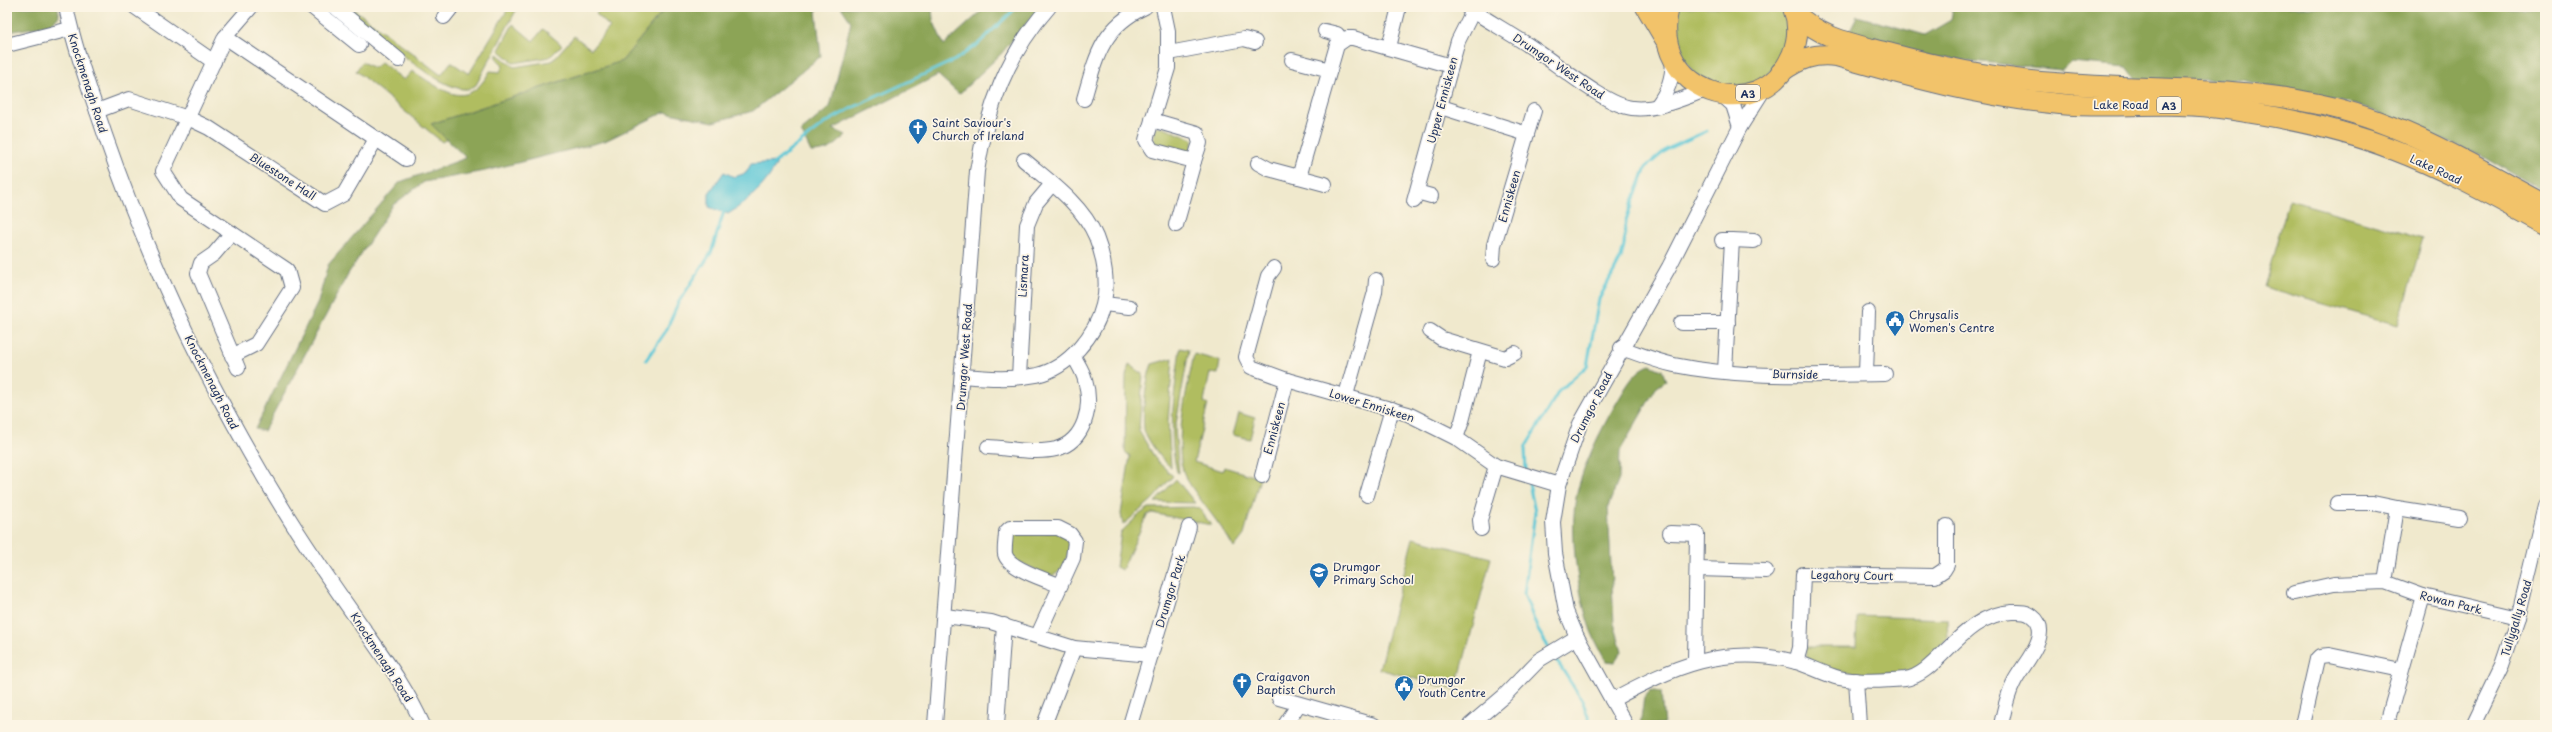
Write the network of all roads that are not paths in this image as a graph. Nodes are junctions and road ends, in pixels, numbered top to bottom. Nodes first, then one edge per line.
1 (66, 7) edge
2 (134, 7) edge
3 (251, 7) edge
4 (312, 7) edge
5 (336, 7) edge
6 (1050, 7) edge
7 (1145, 7) edge
8 (1163, 7) edge
9 (1399, 7) edge
10 (1646, 7) edge
11 (1669, 7) edge
12 (1470, 9) edge
13 (1794, 10) edge
14 (70, 29) junction
15 (1325, 31) dead end
16 (225, 38) junction
17 (1342, 41) junction
18 (1666, 41) junction
19 (1255, 42) dead end
20 (7, 45) edge
21 (359, 45) dead end
22 (1389, 47) junction
23 (1169, 54) junction
24 (399, 60) dead end
25 (1292, 60) dead end
26 (214, 62) junction
27 (1673, 62) junction
28 (1451, 66) junction
29 (1330, 70) junction
30 (1774, 78) junction
31 (1714, 92) junction
32 (1090, 95) dead end
33 (1657, 106) junction
34 (1441, 107) junction
35 (97, 111) junction
36 (1534, 111) dead end
37 (188, 118) junction
38 (1152, 120) junction
39 (1740, 127) junction
40 (1527, 134) junction
41 (376, 139) junction
42 (406, 159) dead end
43 (1024, 160) dead end
44 (1194, 161) junction
45 (1258, 163) dead end
46 (1299, 177) junction
47 (1052, 184) junction
48 (1325, 184) dead end
49 (1431, 196) dead end
50 (2545, 204) edge
51 (2545, 224) edge
52 (1176, 225) dead end
53 (232, 233) junction
54 (1754, 241) dead end
55 (1493, 259) dead end
56 (1274, 268) dead end
57 (1376, 280) dead end
58 (1104, 304) junction
59 (1130, 307) dead end
60 (1868, 312) dead end
61 (1681, 323) dead end
62 (1728, 323) junction
63 (1430, 331) dead end
64 (1622, 348) junction
65 (1480, 351) junction
66 (1515, 353) dead end
67 (1073, 355) junction
68 (1725, 371) junction
69 (1866, 374) junction
70 (1885, 374) dead end
71 (962, 376) junction
72 (1019, 377) junction
73 (1287, 380) junction
74 (1346, 395) junction
75 (1392, 409) junction
76 (1456, 438) junction
77 (988, 446) dead end
78 (1496, 466) junction
79 (1262, 476) dead end
80 (1559, 485) junction
81 (1372, 489) dead end
82 (2337, 503) dead end
83 (2545, 506) edge
84 (2397, 508) junction
85 (2460, 518) dead end
86 (1947, 526) dead end
87 (1189, 527) dead end
88 (1482, 529) dead end
89 (1670, 533) dead end
90 (1697, 569) junction
91 (1766, 571) dead end
92 (2385, 582) junction
93 (1059, 586) junction
94 (2294, 593) dead end
95 (2423, 596) junction
96 (944, 616) junction
97 (2518, 618) junction
98 (1004, 625) junction
99 (1038, 635) junction
100 (1577, 637) junction
101 (1074, 648) junction
102 (1151, 655) junction
103 (1695, 661) junction
104 (1796, 662) junction
105 (2401, 670) junction
106 (1856, 680) junction
107 (1278, 698) dead end
108 (1612, 700) junction
109 (1299, 704) junction
110 (1330, 720) edge
111 (423, 725) edge
112 (935, 725) edge
113 (997, 725) edge
114 (1044, 725) edge
115 (1130, 725) edge
116 (1285, 725) edge
117 (1374, 725) edge
118 (1470, 725) edge
119 (1626, 725) edge
120 (1859, 725) edge
121 (2001, 725) edge
122 (2302, 725) edge
123 (2390, 725) edge
124 (2473, 725) edge

1 - 14 street, Knockmenagh Road
2 - 26 street
3 - 16 street
4 - 21 street
5 - 24 street
6 - 71 street, Drumgor West Road
7 - 32 street
8 - 23 street
9 - 22 street
10 - 18 highway
11 - 18 highway
12 - 28 street, Upper Enniskeen
12 - 33 street, Drumgor West Road
13 - 30 highway, A3
13 - 50 highway, Lake Road / A3
14 - 20 street
14 - 35 street, Knockmenagh Road
15 - 17 street
16 - 26 street
16 - 41 street
17 - 22 street
17 - 29 street
18 - 27 highway
19 - 23 street
22 - 28 street
23 - 38 street
25 - 29 street
26 - 37 street
27 - 31 highway
27 - 33 street
28 - 34 street, Upper Enniskeen
29 - 46 street
30 - 31 highway, A3
30 - 39 street, Drumgor Road
30 - 51 highway, Lake Road / A3
31 - 33 street, Drumgor West Road
31 - 39 street
34 - 40 street
34 - 49 street, Upper Enniskeen
35 - 37 street, Bluestone Hall
35 - 111 street, Knockmenagh Road
36 - 40 street, Enniskeen
37 - 41 street, Bluestone Hall
37 - 53 street
38 - 44 street
38 - 44 street
39 - 64 street, Drumgor Road
40 - 55 street, Enniskeen
41 - 42 street
43 - 47 street
44 - 52 street
45 - 46 street
46 - 48 street
47 - 58 street
47 - 72 street, Lismara
53 - 53 street
54 - 62 street
56 - 73 street, Lower Enniskeen
57 - 74 street
58 - 59 street
58 - 67 street
60 - 69 street
61 - 62 street
62 - 68 street
63 - 65 street
64 - 68 street, Burnside
64 - 80 street, Drumgor Road
65 - 66 street
65 - 76 street
67 - 72 street
67 - 77 street
68 - 69 street, Burnside
69 - 70 street, Burnside
71 - 72 street
71 - 96 street, Drumgor West Road
73 - 74 street, Lower Enniskeen
73 - 79 street, Enniskeen
74 - 75 street, Lower Enniskeen
75 - 76 street, Lower Enniskeen
75 - 81 street
76 - 78 street, Lower Enniskeen
78 - 80 street, Lower Enniskeen
78 - 88 street
80 - 100 street, Drumgor Road
82 - 84 street
83 - 97 street, Tullygally Road
84 - 85 street
84 - 92 street
86 - 104 street, Legahory Court
87 - 102 street, Drumgor Park
89 - 90 street
90 - 91 street
90 - 103 street
92 - 94 street, Rowan Park
92 - 95 street, Rowan Park
93 - 93 street
93 - 99 street
95 - 97 street, Rowan Park
95 - 105 street
96 - 98 street
96 - 112 street, Drumgor West Road
97 - 124 street, Tullygally Road
98 - 99 street
98 - 113 street
99 - 101 street
100 - 108 street, Drumgor Road
100 - 118 street
101 - 102 street
101 - 114 street
102 - 115 street, Drumgor Park
103 - 104 street
103 - 108 street
104 - 106 street
105 - 122 street
105 - 123 street
106 - 120 street
106 - 121 street
107 - 109 street
108 - 119 street, Drumgor Road
109 - 110 street
109 - 116 street
110 - 117 street

